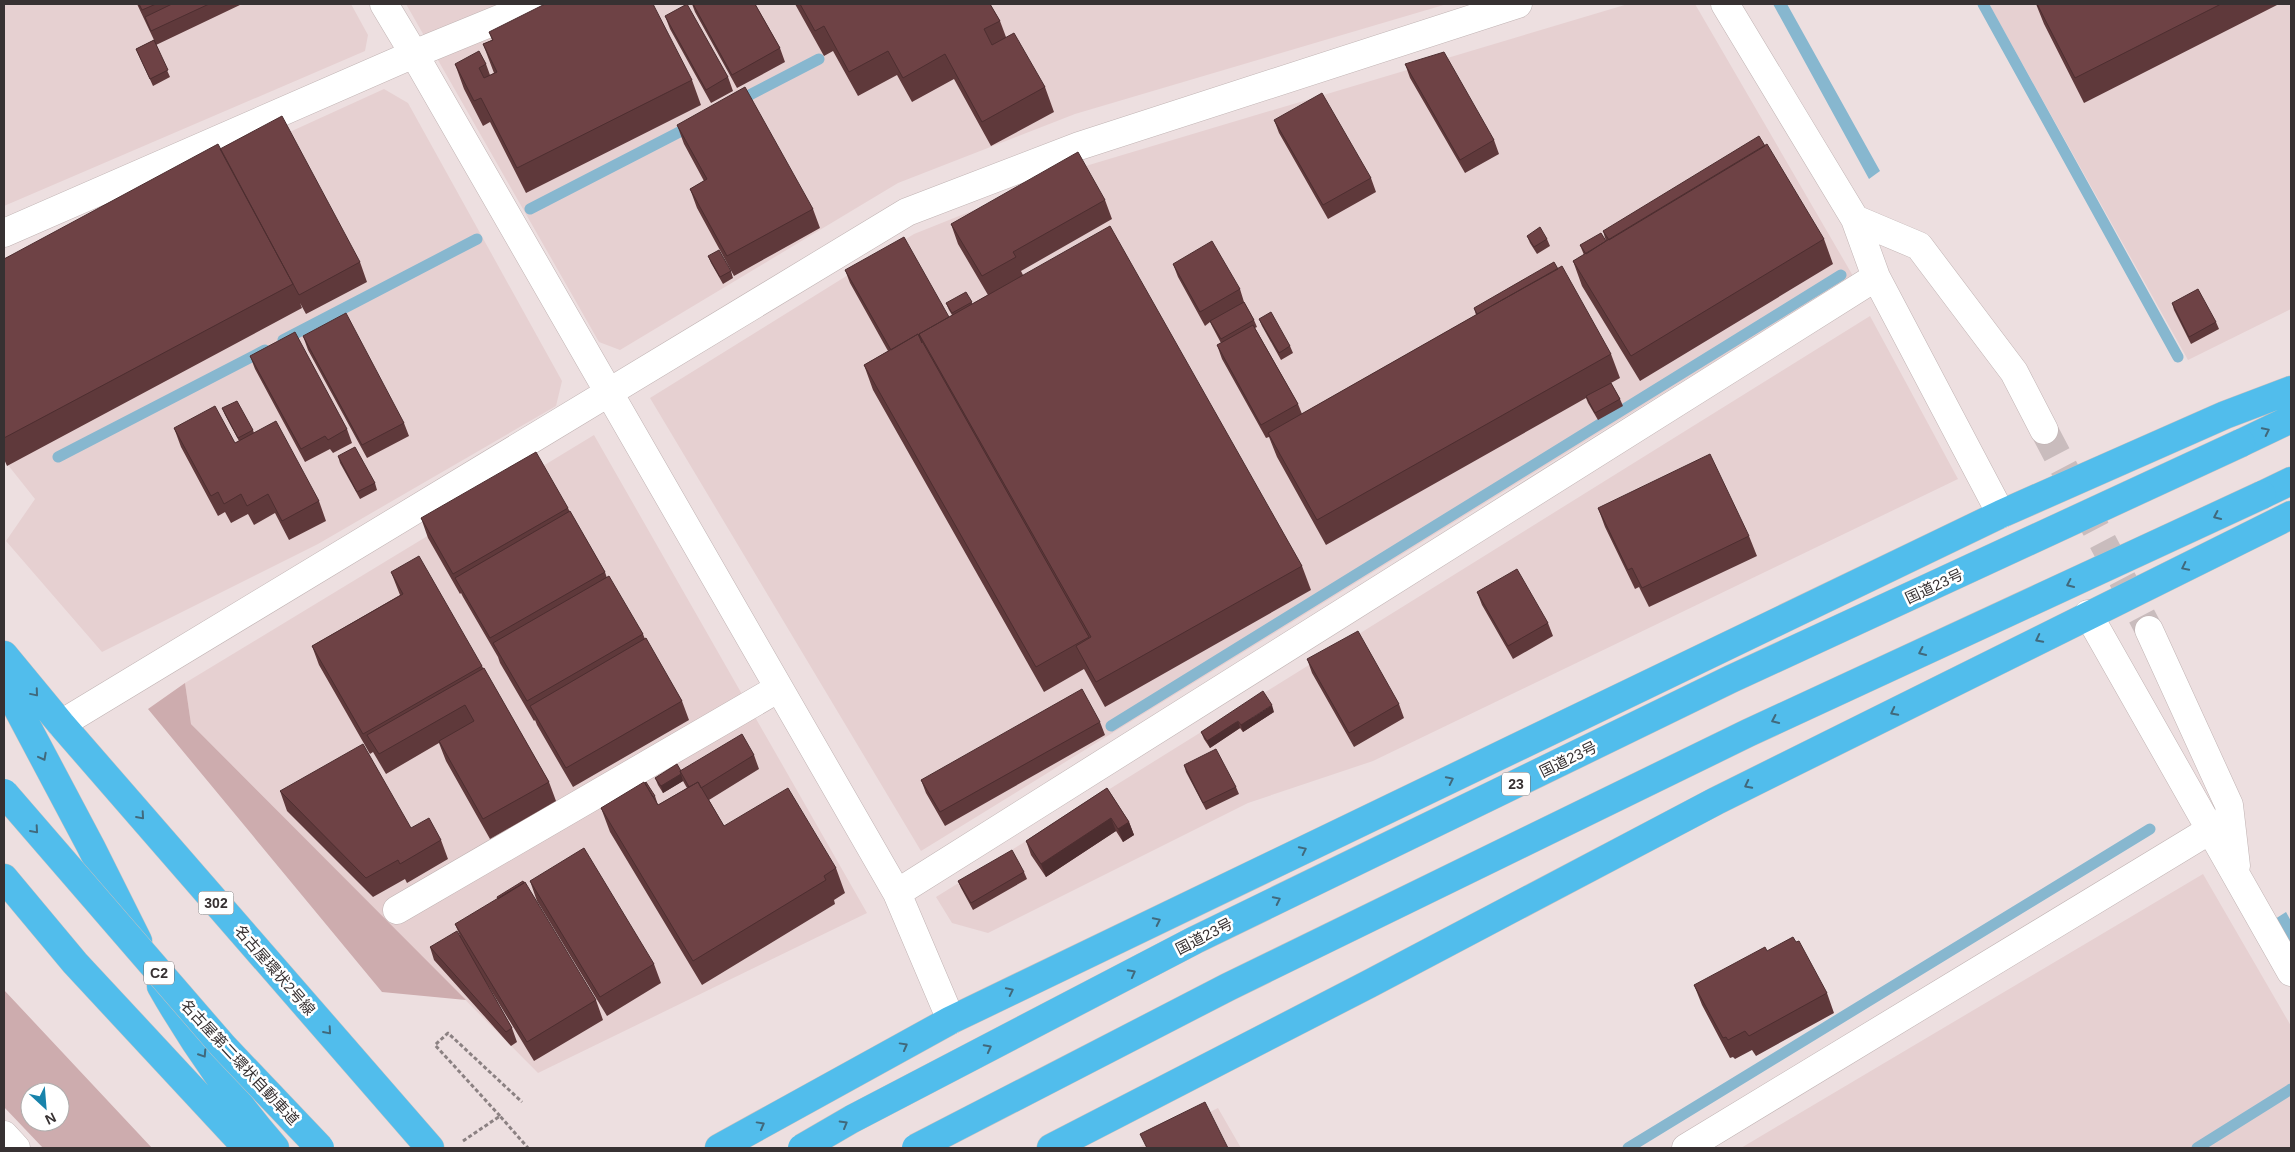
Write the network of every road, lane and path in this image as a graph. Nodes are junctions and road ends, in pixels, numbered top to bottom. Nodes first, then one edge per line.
1 (384, 4) edge
2 (536, 4) edge
3 (1518, 4) edge
4 (1725, 4) edge
5 (414, 54) junction
6 (1855, 219) junction
7 (4, 233) edge
8 (1876, 277) junction
9 (2291, 390) edge
10 (608, 392) junction
11 (2291, 419) edge
12 (2044, 430) tunnel mouth
13 (2291, 481) edge
14 (2001, 514) junction
15 (2291, 515) edge
16 (2088, 614) junction
17 (2149, 630) tunnel mouth
18 (4, 655) edge
19 (4, 683) edge
20 (779, 688) junction
21 (61, 724) junction
22 (4, 793) edge
23 (2210, 830) junction
24 (2237, 877) junction
25 (4, 878) edge
26 (4, 893) edge
27 (897, 893) junction
28 (397, 910) dead end
29 (2291, 972) edge
30 (951, 1020) junction
31 (522, 1102) dead end
32 (500, 1116) junction
33 (4, 1135) edge
34 (461, 1143) dead end
35 (16, 1148) edge
36 (224, 1148) edge
37 (247, 1148) edge
38 (275, 1148) edge
39 (320, 1148) edge
40 (430, 1148) edge
41 (528, 1148) edge
42 (719, 1148) edge
43 (802, 1148) edge
44 (916, 1148) edge
45 (1051, 1148) edge
46 (1686, 1148) edge

1 - 5 street
2 - 5 street
3 - 10 street
4 - 6 street
5 - 7 street
5 - 10 street
6 - 8 street
6 - 12 street
8 - 14 street
8 - 27 street
9 - 14 highway
10 - 20 street
10 - 21 street
43 -> 11 highway, 国道23号 / 23, bridge
13 -> 44 highway, bridge
30 -> 14 highway
15 -> 16 highway
16 - 23 street
16 -> 45 highway
17 - 24 street
18 -> 21 highway, 名古屋環状2号線 / 302
19 -> 38 highway
20 - 27 street
20 - 28 street
21 -> 40 highway, 名古屋環状2号線 / 302
22 -> 39 highway, 名古屋第二環状自動車道 / C2, bridge
23 - 24 street
23 - 46 street
24 - 29 street
25 - 37 highway
26 - 36 highway
27 - 30 street
42 -> 30 highway
31 - 32 path
32 - 34 path
32 - 41 path
33 - 35 street

